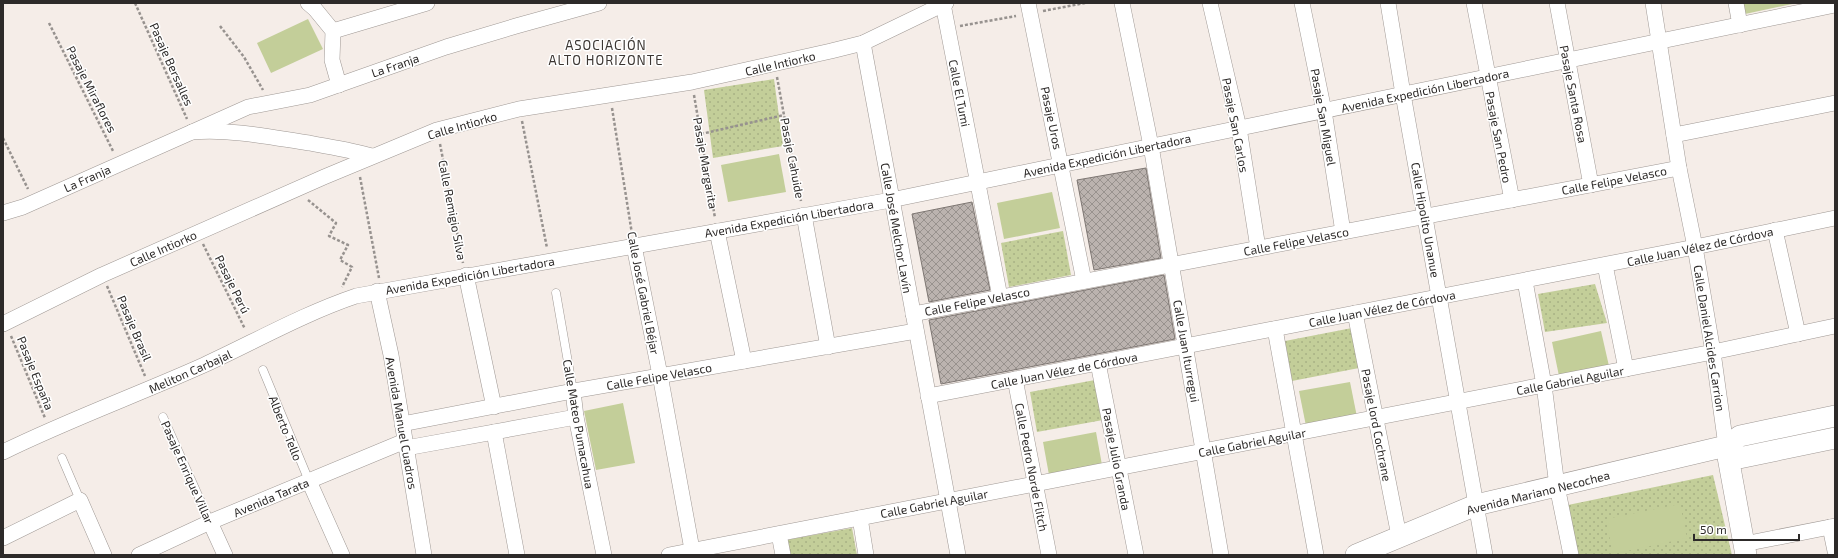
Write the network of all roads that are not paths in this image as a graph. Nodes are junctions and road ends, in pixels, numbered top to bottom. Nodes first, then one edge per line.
1 (308, 3) edge
2 (427, 3) edge
3 (599, 3) edge
4 (1028, 3) edge
5 (1122, 3) edge
6 (1210, 3) edge
7 (1302, 3) edge
8 (1388, 3) edge
9 (1474, 3) edge
10 (1558, 3) edge
11 (1653, 3) edge
12 (1736, 3) edge
13 (945, 4) edge
14 (1826, 5) edge
15 (1740, 25) junction
16 (333, 31) junction
17 (1659, 42) junction
18 (863, 43) junction
19 (1568, 60) junction
20 (1488, 77) junction
21 (339, 85) junction
22 (1403, 94) junction
23 (1835, 103) edge
24 (1324, 111) junction
25 (1239, 128) junction
26 (192, 132) junction
27 (1674, 135) junction
28 (1151, 146) junction
29 (372, 156) junction
30 (1061, 165) junction
31 (1679, 168) junction
32 (977, 182) junction
33 (1592, 185) junction
34 (892, 200) junction
35 (1512, 200) junction
36 (3, 213) edge
37 (804, 215) junction
38 (1425, 216) junction
39 (1835, 218) edge
40 (1775, 230) junction
41 (717, 231) junction
42 (1343, 232) junction
43 (634, 246) junction
44 (1695, 247) junction
45 (1258, 248) junction
46 (1172, 264) junction
47 (1605, 265) junction
48 (466, 275) junction
49 (1525, 280) junction
50 (1084, 281) junction
51 (379, 291) junction
52 (556, 293) dead end
53 (1000, 297) junction
54 (1439, 297) junction
55 (1355, 313) junction
56 (913, 314) junction
57 (4, 323) edge
58 (1835, 326) edge
59 (1275, 329) junction
60 (916, 331) junction
61 (1798, 334) junction
62 (1186, 346) junction
63 (828, 347) junction
64 (1713, 352) junction
65 (744, 361) junction
66 (1098, 363) junction
67 (1626, 369) junction
68 (263, 370) dead end
69 (660, 375) junction
70 (1015, 379) junction
71 (1544, 385) junction
72 (573, 391) junction
73 (928, 396) junction
74 (1458, 402) junction
75 (494, 407) junction
76 (1835, 416) edge
77 (163, 417) dead end
78 (576, 417) junction
79 (1376, 418) junction
80 (402, 424) junction
81 (494, 432) junction
82 (1295, 434) junction
83 (1835, 438) edge
84 (405, 445) junction
85 (1726, 446) junction
86 (1204, 451) junction
87 (3, 452) edge
88 (62, 458) dead end
89 (1118, 468) junction
90 (309, 481) junction
91 (1036, 484) junction
92 (1557, 486) junction
93 (80, 500) junction
94 (948, 501) junction
95 (1476, 505) junction
96 (860, 518) junction
97 (210, 522) junction
98 (1832, 527) edge
99 (779, 534) junction
100 (1399, 536) junction
101 (3, 538) edge
102 (1745, 550) edge
103 (1835, 551) edge
104 (693, 553) edge
105 (104, 555) edge
106 (139, 555) edge
107 (225, 555) edge
108 (342, 555) edge
109 (424, 555) edge
110 (517, 555) edge
111 (604, 555) edge
112 (669, 555) edge
113 (783, 555) edge
114 (866, 555) edge
115 (958, 555) edge
116 (1049, 555) edge
117 (1136, 555) edge
118 (1221, 555) edge
119 (1316, 555) edge
120 (1356, 555) edge
121 (1485, 555) edge
122 (1571, 555) edge

1 - 16 street
2 - 16 street
3 - 21 street, La Franja
4 - 30 street, Pasaje Uros
5 - 28 street, Calle Juan Iturregui
6 - 25 street, Pasaje San Carlos
7 - 24 street, Pasaje San Miguel
8 - 22 street, Calle Hipolito Unanue
9 - 20 street, Pasaje San Pedro
10 - 19 street, Pasaje Santa Rosa
11 - 17 street, Calle Daniel Alcides Carrion
12 - 15 street
13 - 18 street, Calle Intiorko
13 - 32 street, Calle El Tumi
14 - 15 street, Avenida Expedición Libertadora
15 - 17 street, Avenida Expedición Libertadora
16 - 21 street
17 - 19 street, Avenida Expedición Libertadora
17 - 27 street, Calle Daniel Alcides Carrion
18 - 29 street, Calle Intiorko
18 - 34 street, Calle José Melchor Lavín
19 - 20 street, Avenida Expedición Libertadora
19 - 33 street, Pasaje Santa Rosa
20 - 22 street, Avenida Expedición Libertadora
20 - 35 street, Pasaje San Pedro
21 - 26 street, La Franja
22 - 24 street, Avenida Expedición Libertadora
22 - 38 street, Calle Hipolito Unanue
23 - 27 street
24 - 25 street, Avenida Expedición Libertadora
24 - 42 street, Pasaje San Miguel
25 - 28 street, Avenida Expedición Libertadora
25 - 45 street, Pasaje San Carlos
26 - 29 street, La Franja
26 - 36 street, La Franja
27 - 31 street, Calle Daniel Alcides Carrion
28 - 30 street, Avenida Expedición Libertadora
28 - 46 street, Calle Juan Iturregui
29 - 57 street, Calle Intiorko
30 - 32 street, Avenida Expedición Libertadora
30 - 50 street, Pasaje Uros
31 - 33 street, Calle Felipe Velasco
31 - 44 street, Calle Daniel Alcides Carrion
32 - 34 street, Avenida Expedición Libertadora
32 - 53 street, Calle El Tumi
33 - 35 street, Calle Felipe Velasco
34 - 37 street, Avenida Expedición Libertadora
34 - 56 street, Calle José Melchor Lavín
35 - 38 street, Calle Felipe Velasco
37 - 41 street, Avenida Expedición Libertadora
37 - 63 street, Pasaje Cahuide
38 - 42 street, Calle Felipe Velasco
38 - 54 street, Calle Hipolito Unanue
39 - 40 street, Calle Juan Vélez de Córdova
40 - 44 street, Calle Juan Vélez de Córdova
40 - 61 street
41 - 43 street, Avenida Expedición Libertadora
41 - 65 street
42 - 45 street, Calle Felipe Velasco
43 - 48 street, Avenida Expedición Libertadora
43 - 69 street, Calle José Gabriel Béjar
44 - 47 street, Calle Juan Vélez de Córdova
44 - 64 street, Calle Daniel Alcides Carrion
45 - 46 street, Calle Felipe Velasco
46 - 50 street, Calle Felipe Velasco
46 - 62 street, Calle Juan Iturregui
47 - 49 street, Calle Juan Vélez de Córdova
47 - 67 street
48 - 51 street, Avenida Expedición Libertadora
48 - 75 street, Calle Remigio Silva
49 - 54 street, Calle Juan Vélez de Córdova
49 - 71 street
50 - 53 street, Calle Felipe Velasco
51 - 80 street, Avenida Manuel Cuadros
51 - 87 street, Meliton Carbajal
52 - 72 lane, Calle Mateo Pumacahua
53 - 56 street, Calle Felipe Velasco
54 - 55 street, Calle Juan Vélez de Córdova
54 - 74 street, Calle Hipolito Unanue
55 - 59 street, Calle Juan Vélez de Córdova
55 - 79 street, Pasaje lord Cochrane
56 - 60 street, Calle José Melchor Lavín
58 - 61 street, Calle Gabriel Aguilar
59 - 62 street, Calle Juan Vélez de Córdova
59 - 82 street
60 - 63 street, Calle Felipe Velasco
60 - 73 street, Calle José Melchor Lavín
61 - 64 street, Calle Gabriel Aguilar
62 - 66 street, Calle Juan Vélez de Córdova
62 - 86 street, Calle Juan Iturregui
63 - 65 street, Calle Felipe Velasco
64 - 67 street, Calle Gabriel Aguilar
64 - 85 street, Calle Daniel Alcides Carrion
65 - 69 street, Calle Felipe Velasco
66 - 70 street, Calle Juan Vélez de Córdova
66 - 89 street, Pasaje Julio Granda
67 - 71 street, Calle Gabriel Aguilar
68 - 90 lane, Alberto Tello
69 - 72 street, Calle Felipe Velasco
69 - 104 street, Calle José Gabriel Béjar
70 - 73 street, Calle Juan Vélez de Córdova
70 - 91 street, Calle Pedro Norde Flitch
71 - 74 street, Calle Gabriel Aguilar
71 - 92 street
72 - 75 street, Calle Felipe Velasco
72 - 78 street, Calle Mateo Pumacahua
73 - 94 street, Calle José Melchor Lavín
74 - 79 street, Calle Gabriel Aguilar
74 - 95 street, Calle Hipolito Unanue
75 - 80 street, Calle Felipe Velasco
76 - 85 street, Avenida Mariano Necochea
77 - 97 lane, Pasaje Enrique Villar
78 - 81 street
78 - 111 street, Calle Mateo Pumacahua
79 - 82 street, Calle Gabriel Aguilar
79 - 100 street, Pasaje lord Cochrane
80 - 84 street, Avenida Manuel Cuadros
81 - 84 street
81 - 110 street
82 - 86 street, Calle Gabriel Aguilar
82 - 119 street
83 - 85 street
84 - 90 street, Avenida Tarata
84 - 109 street, Avenida Manuel Cuadros
85 - 92 street, Avenida Mariano Necochea
85 - 102 street
86 - 89 street, Calle Gabriel Aguilar
86 - 118 street, Calle Juan Iturregui
88 - 93 lane
89 - 91 street, Calle Gabriel Aguilar
89 - 117 street, Pasaje Julio Granda
90 - 97 street, Avenida Tarata
90 - 108 street, Alberto Tello
91 - 94 street, Calle Gabriel Aguilar
91 - 116 street, Calle Pedro Norde Flitch
92 - 95 street, Avenida Mariano Necochea
92 - 122 street
93 - 101 street
93 - 105 street
94 - 96 street, Calle Gabriel Aguilar
94 - 115 street, Calle José Melchor Lavín
95 - 100 street, Avenida Mariano Necochea
95 - 121 street, Calle Hipolito Unanue
96 - 99 street, Calle Gabriel Aguilar
96 - 114 street
97 - 106 street, Avenida Tarata
97 - 107 street, Pasaje Enrique Villar
98 - 102 street
98 - 103 street
99 - 104 street, Calle Gabriel Aguilar
99 - 113 street
100 - 120 street, Avenida Mariano Necochea
104 - 112 street, Calle Gabriel Aguilar

